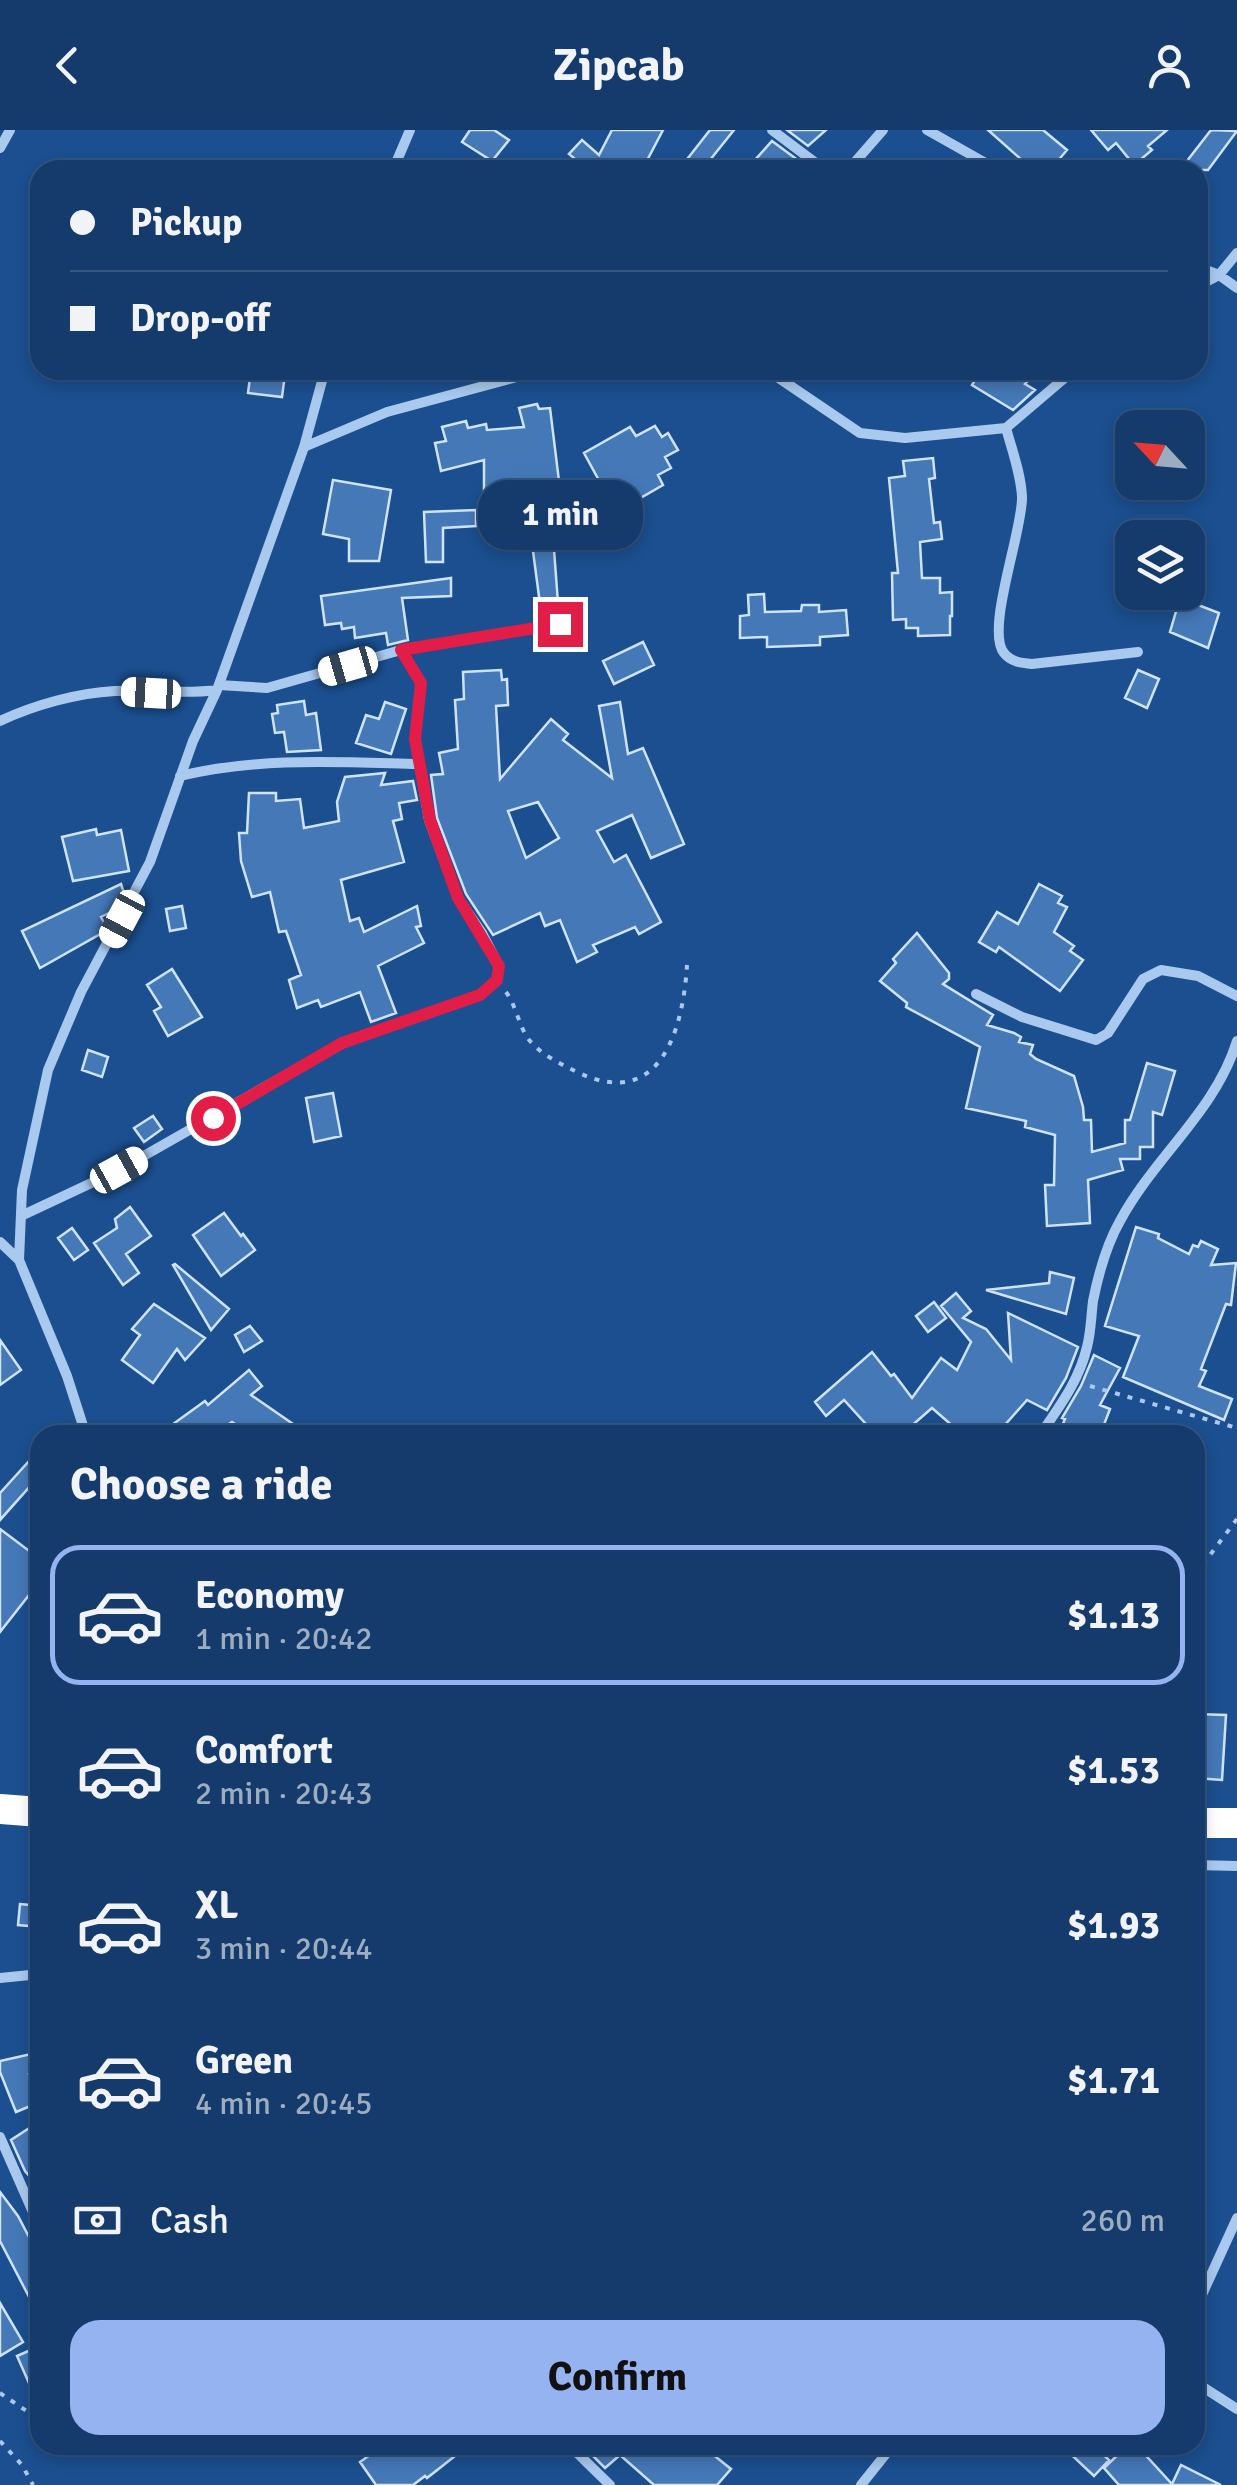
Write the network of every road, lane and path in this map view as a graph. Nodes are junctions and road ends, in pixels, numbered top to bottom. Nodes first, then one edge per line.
1 (410, 130) edge
2 (772, 130) edge
3 (884, 130) edge
4 (928, 130) edge
5 (8, 131) edge
6 (0, 148) edge
7 (397, 160) edge
8 (812, 160) edge
9 (857, 160) edge
10 (980, 160) edge
11 (1237, 253) edge
12 (1208, 271) edge
13 (1220, 275) junction
14 (1208, 281) edge
15 (1237, 288) edge
16 (322, 380) edge
17 (507, 380) edge
18 (782, 380) edge
19 (1062, 380) edge
20 (1006, 428) junction
21 (304, 447) junction
22 (560, 624) dead end
23 (401, 650) junction
24 (1138, 652) dead end
25 (218, 688) junction
26 (0, 721) edge
27 (418, 764) junction
28 (180, 776) junction
29 (687, 965) dead end
30 (497, 980) junction
31 (976, 994) dead end
32 (1237, 996) edge
33 (1237, 1040) edge
34 (21, 1216) junction
35 (0, 1242) edge
36 (20, 1260) junction
37 (1076, 1382) junction
38 (83, 1425) edge
39 (1047, 1425) edge
40 (1237, 1428) edge
41 (1237, 1519) edge
42 (1205, 1562) edge
43 (0, 1809) edge
44 (30, 1811) edge
45 (1205, 1823) edge
46 (1237, 1823) edge
47 (1205, 1865) edge
48 (1237, 1866) edge
49 (30, 1975) edge
50 (0, 1978) edge
51 (0, 2138) edge
52 (30, 2206) edge
53 (1237, 2218) edge
54 (1205, 2288) edge
55 (1205, 2388) edge
56 (0, 2393) edge
57 (1237, 2408) edge
58 (30, 2413) edge
59 (0, 2441) edge
60 (579, 2455) edge
61 (885, 2455) edge
62 (861, 2484) edge
63 (33, 2485) edge
64 (610, 2485) edge

1 - 7 street
2 - 8 street
3 - 9 street
4 - 10 street
5 - 6 street
11 - 13 street
12 - 13 street
13 - 14 street
13 - 15 street
16 - 21 street
17 - 21 street
18 - 20 street
19 - 20 street
20 - 24 street
21 - 25 street
22 - 23 street
23 - 25 street
23 - 27 street
25 - 26 street
25 - 28 street
27 - 28 street
27 - 30 street
28 - 34 street
29 - 30 path
30 - 34 street
31 - 32 street
33 - 37 street
34 - 36 street
35 - 36 street
36 - 38 street
37 - 39 street
37 - 40 path
41 - 42 path
43 - 44 highway
45 - 46 highway
47 - 48 street
49 - 50 street
51 - 52 street
53 - 54 street
55 - 57 street
56 - 58 path
59 - 63 path
60 - 64 street
61 - 62 street

